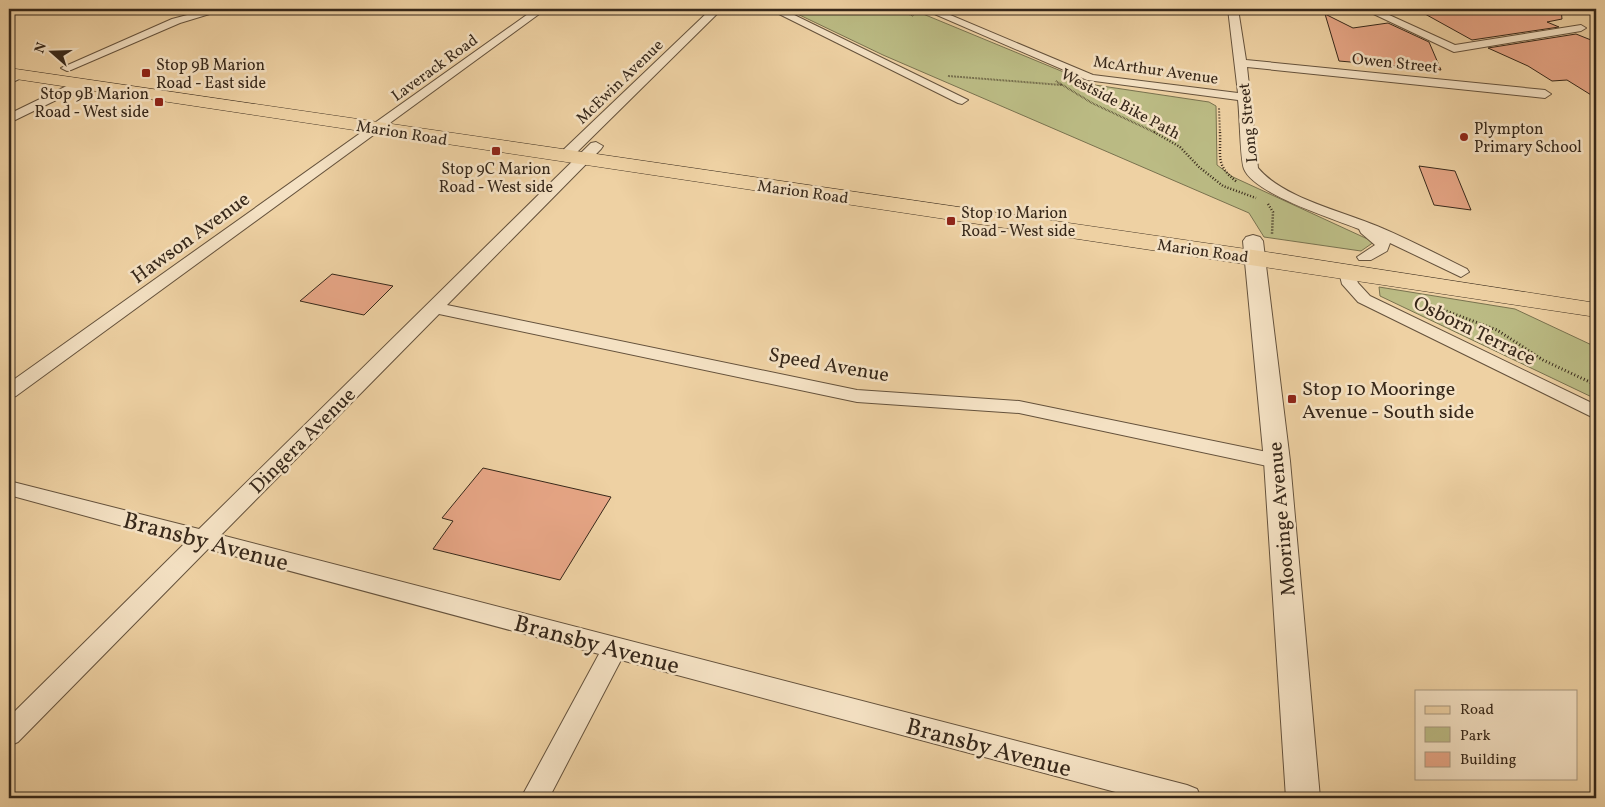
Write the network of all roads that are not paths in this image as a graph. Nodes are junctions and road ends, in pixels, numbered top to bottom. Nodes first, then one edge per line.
1 (18, 9) edge
2 (221, 9) edge
3 (541, 9) edge
4 (717, 9) edge
5 (774, 9) edge
6 (928, 9) edge
7 (1233, 9) edge
8 (1368, 9) edge
9 (9, 13) edge
10 (1581, 28) dead end
11 (9, 60) edge
12 (1241, 62) junction
13 (67, 68) junction
14 (13, 77) edge
15 (92, 81) junction
16 (1545, 94) dead end
17 (1243, 97) junction
18 (962, 100) dead end
19 (396, 115) junction
20 (9, 118) edge
21 (378, 128) junction
22 (581, 151) junction
23 (1336, 215) junction
24 (1260, 245) junction
25 (1364, 257) junction
26 (1347, 272) junction
27 (1461, 272) junction
28 (1596, 292) edge
29 (435, 308) junction
30 (1596, 310) edge
31 (9, 392) edge
32 (1596, 413) edge
33 (1277, 461) junction
34 (9, 488) edge
35 (203, 540) junction
36 (614, 649) junction
37 (9, 734) edge
38 (535, 798) edge
39 (1187, 798) edge
40 (1303, 798) edge

1 - 9 street
2 - 13 street
3 - 19 street, Laverack Road
4 - 22 street, McEwin Avenue
5 - 18 street
6 - 17 street, McArthur Avenue
7 - 12 street, Long Street
8 - 10 street
11 - 13 main road, Marion Road
12 - 16 street, Owen Street
12 - 17 street, Long Street
13 - 15 main road, Marion Road
14 - 15 main road, Marion Road
15 - 19 main road, Marion Road
15 - 20 street
15 - 21 main road, Marion Road
17 - 23 street, Long Street
19 - 21 street, Hawson Avenue
19 - 22 main road, Marion Road
21 - 22 main road, Marion Road
21 - 31 street, Hawson Avenue
22 - 24 main road, Marion Road
22 - 29 street, Dingera Avenue
23 - 25 street, Long Street
23 - 27 street, Long Street
24 - 25 main road, Marion Road
24 - 26 main road, Marion Road
24 - 33 street, Mooringe Avenue
25 - 27 main road, Marion Road
26 - 30 main road, Marion Road
26 - 32 street, Osborn Terrace
27 - 28 main road, Marion Road
29 - 33 street, Speed Avenue
29 - 35 street, Dingera Avenue
33 - 40 street, Mooringe Avenue
34 - 35 street, Bransby Avenue
35 - 36 street, Bransby Avenue
35 - 37 street, Dingera Avenue
36 - 38 street
36 - 39 street, Bransby Avenue

